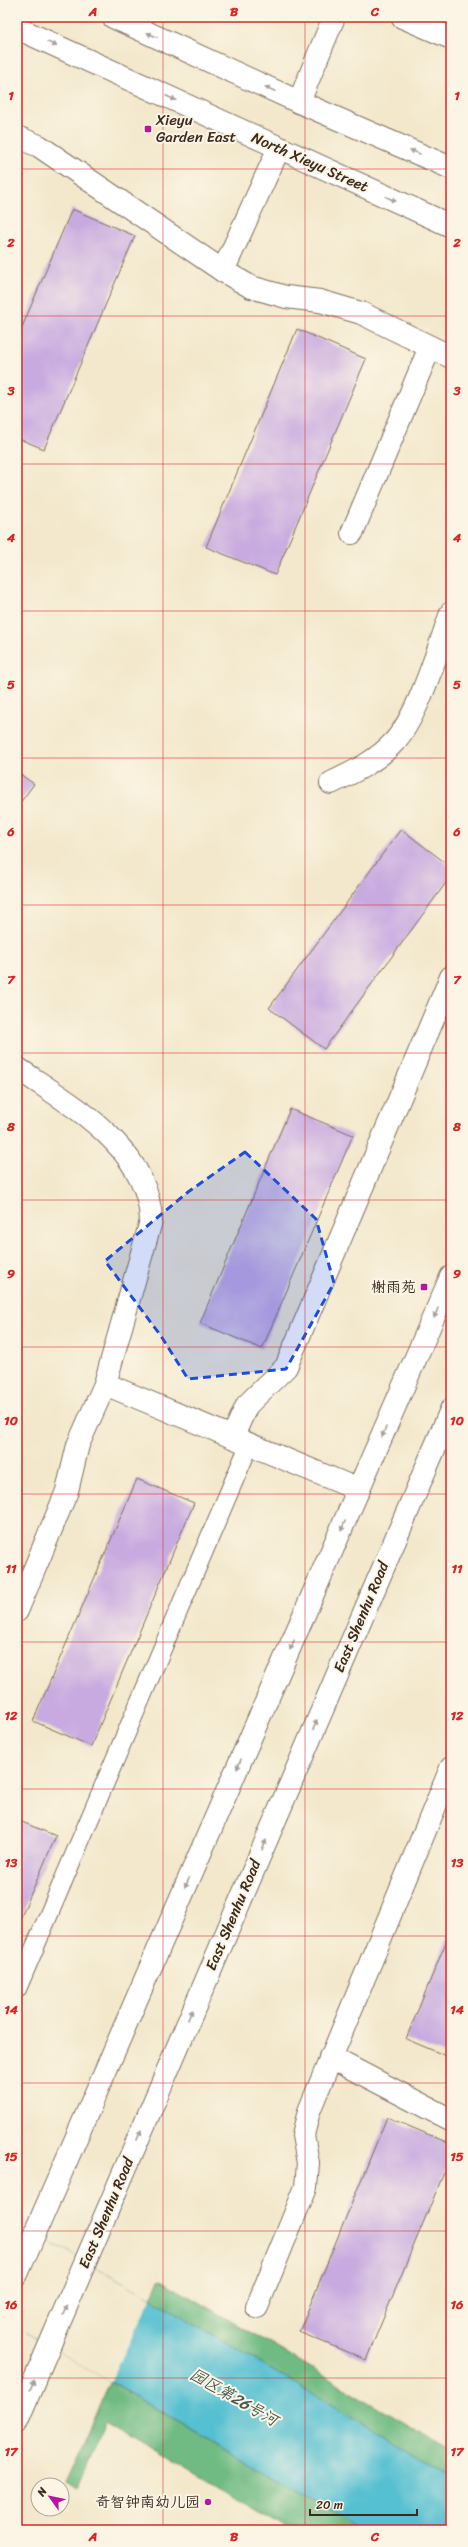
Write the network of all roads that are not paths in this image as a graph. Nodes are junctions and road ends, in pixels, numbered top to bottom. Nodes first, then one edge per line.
1 (114, 17) edge
2 (334, 17) edge
3 (402, 17) edge
4 (17, 28) edge
5 (451, 38) edge
6 (299, 102) junction
7 (17, 138) edge
8 (279, 148) junction
9 (451, 168) edge
10 (451, 226) edge
11 (223, 271) junction
12 (430, 347) junction
13 (451, 357) edge
14 (352, 533) dead end
15 (451, 613) edge
16 (331, 783) dead end
17 (451, 977) edge
18 (17, 1068) edge
19 (451, 1277) edge
20 (105, 1384) junction
21 (451, 1410) edge
22 (242, 1440) junction
23 (359, 1490) junction
24 (17, 1611) edge
25 (451, 1768) edge
26 (17, 1989) edge
27 (330, 2057) junction
28 (451, 2120) edge
29 (17, 2274) edge
30 (257, 2307) dead end
31 (17, 2421) edge

6 -> 1 street
2 - 6 street
3 - 5 street
4 -> 8 street, North Xieyu Street
9 -> 6 street
7 - 11 street
8 -> 10 street, North Xieyu Street
8 - 11 street
11 - 12 street
12 - 13 street
12 - 14 street
15 - 16 street
17 - 22 street
18 - 20 street
19 -> 23 street
20 - 22 street
20 - 24 street
31 -> 21 street, East Shenhu Road
22 - 23 street
22 - 26 lane
23 -> 29 street
25 - 27 street
27 - 28 street
27 - 30 street

